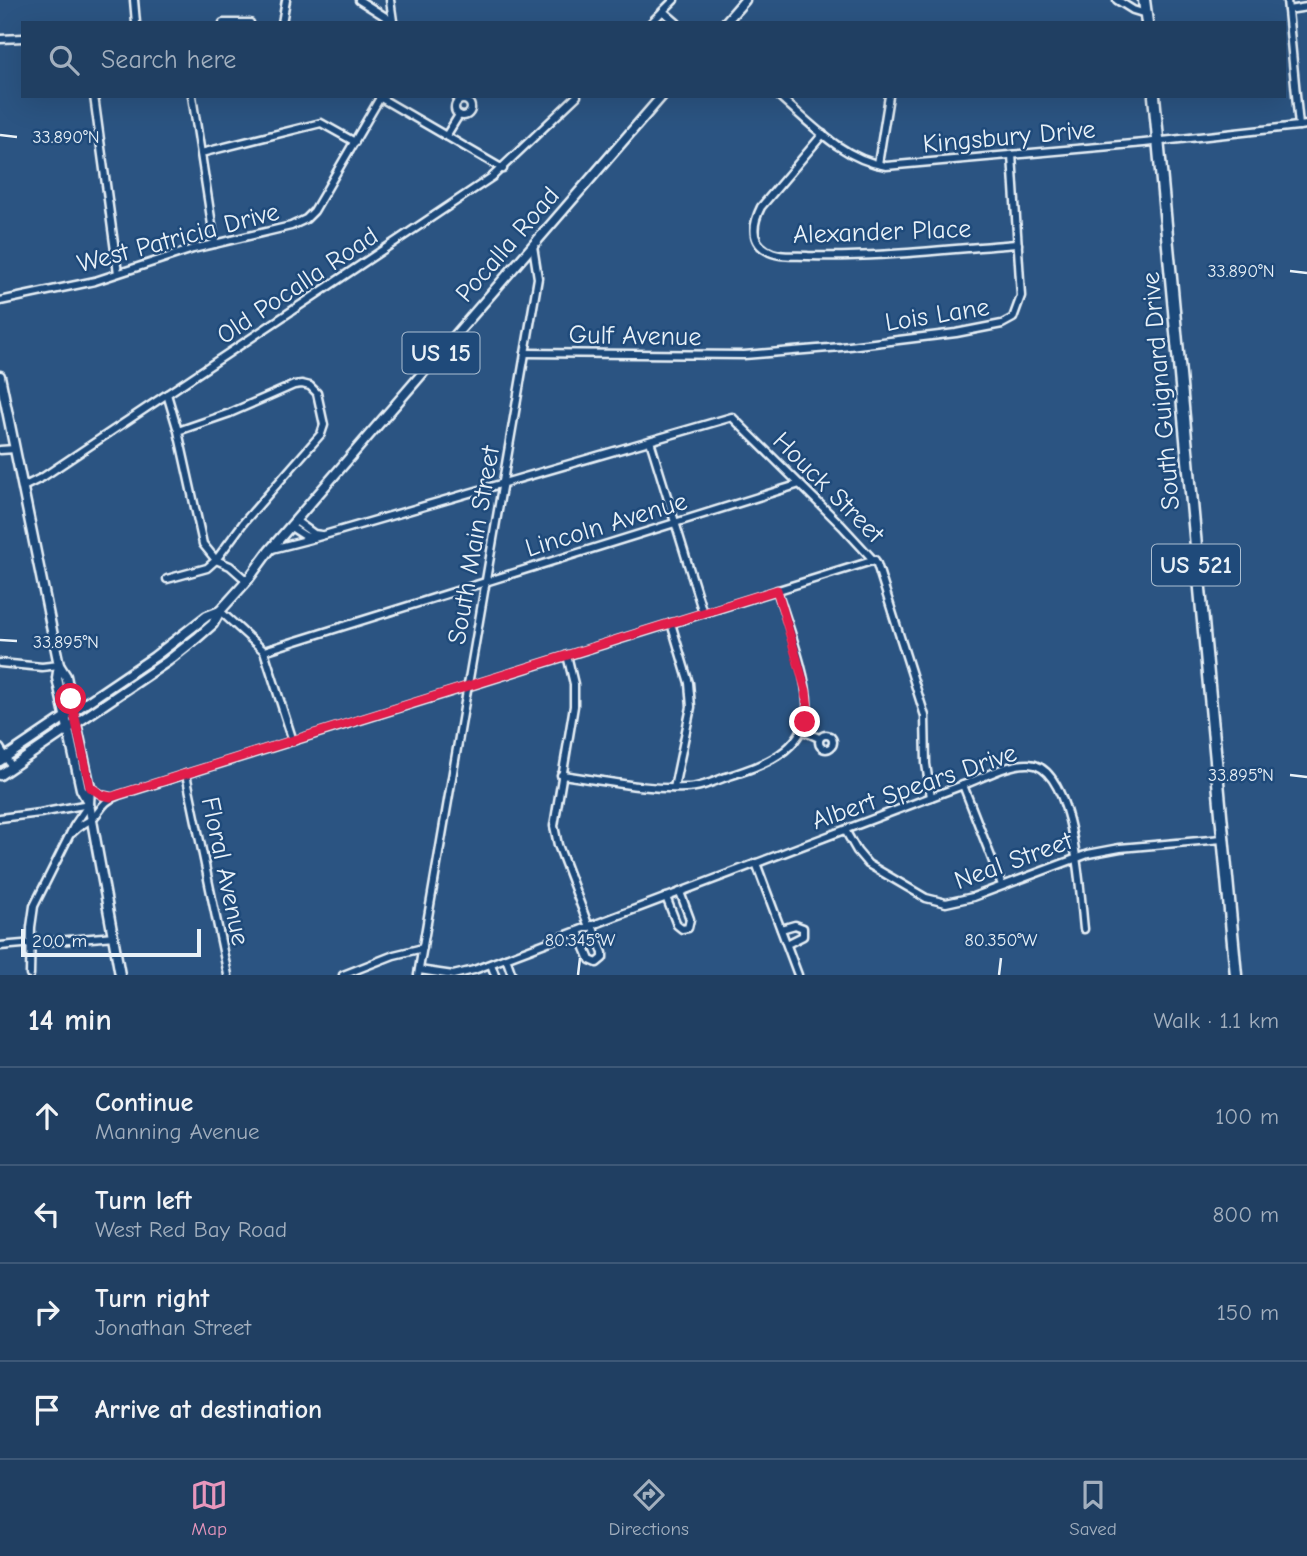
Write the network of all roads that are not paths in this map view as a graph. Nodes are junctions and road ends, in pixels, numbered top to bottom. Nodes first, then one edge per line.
1 (134, 0) edge
2 (286, 0) edge
3 (359, 0) edge
4 (390, 0) edge
5 (674, 0) edge
6 (745, 0) edge
7 (1117, 0) edge
8 (1144, 0) edge
9 (1287, 0) edge
10 (1307, 7) edge
11 (1288, 10) junction
12 (663, 11) junction
13 (1146, 18) edge
14 (136, 21) edge
15 (282, 21) edge
16 (391, 21) edge
17 (393, 21) edge
18 (653, 21) edge
19 (675, 21) edge
20 (727, 21) edge
21 (21, 38) edge
22 (0, 39) edge
23 (93, 98) edge
24 (192, 98) edge
25 (379, 98) edge
26 (382, 98) edge
27 (575, 98) edge
28 (660, 98) edge
29 (781, 98) edge
30 (889, 98) edge
31 (1154, 98) edge
32 (459, 115) dead end
33 (1307, 125) edge
34 (1299, 126) junction
35 (822, 134) junction
36 (446, 136) junction
37 (1158, 141) junction
38 (355, 142) junction
39 (201, 153) junction
40 (1012, 155) junction
41 (878, 164) junction
42 (503, 169) junction
43 (215, 244) junction
44 (1018, 244) junction
45 (533, 246) junction
46 (118, 273) junction
47 (0, 301) edge
48 (525, 353) junction
49 (744, 355) joint
50 (0, 376) edge
51 (1, 390) edge
52 (167, 394) junction
53 (178, 431) junction
54 (650, 441) junction
55 (15, 449) junction
56 (0, 450) edge
57 (503, 483) junction
58 (800, 484) junction
59 (23, 487) junction
60 (675, 523) junction
61 (293, 524) junction
62 (323, 536) junction
63 (314, 538) junction
64 (272, 548) junction
65 (216, 560) junction
66 (875, 560) junction
67 (167, 579) dead end
68 (247, 581) junction
69 (486, 582) junction
70 (777, 590) junction
71 (220, 611) junction
72 (703, 613) junction
73 (671, 623) junction
74 (264, 651) junction
75 (567, 655) junction
76 (0, 663) edge
77 (59, 665) junction
78 (468, 686) junction
79 (74, 711) junction
80 (66, 717) junction
81 (77, 723) junction
82 (68, 729) junction
83 (801, 730) junction
84 (819, 738) dead end
85 (293, 741) junction
86 (0, 748) edge
87 (3, 759) edge
88 (12, 767) junction
89 (186, 774) junction
90 (0, 775) edge
91 (561, 775) junction
92 (963, 785) junction
93 (90, 787) junction
94 (674, 789) junction
95 (111, 797) junction
96 (931, 797) junction
97 (89, 804) junction
98 (0, 818) edge
99 (92, 820) junction
100 (845, 830) junction
101 (72, 833) junction
102 (1223, 839) junction
103 (1076, 858) junction
104 (756, 863) junction
105 (1002, 885) junction
106 (680, 892) junction
107 (666, 897) junction
108 (591, 926) junction
109 (781, 929) junction
110 (1084, 929) dead end
111 (578, 931) junction
112 (114, 936) junction
113 (30, 944) junction
114 (787, 944) junction
115 (0, 946) edge
116 (423, 948) junction
117 (506, 958) junction
118 (491, 964) junction
119 (419, 973) edge
120 (30, 975) edge
121 (120, 975) edge
122 (228, 975) edge
123 (343, 975) edge
124 (495, 975) edge
125 (512, 975) edge
126 (798, 975) edge
127 (1236, 975) edge

1 - 14 street
2 - 15 street
3 - 16 street
4 - 17 street
5 - 12 street
6 - 20 main road
7 - 13 street
8 - 13 highway
9 - 11 street
10 - 11 street
11 - 34 street
12 - 18 street
12 - 19 street
21 - 22 street
23 - 46 street
24 - 39 street
25 - 38 street, West Patricia Drive
26 - 36 street
27 - 42 street, Old Pocalla Road
28 - 45 main road, Pocalla Road / US 15
29 - 35 street, Kingsbury Drive
30 - 41 street
31 - 37 highway, South Guignard Drive / US 521
32 - 36 street
33 - 34 street, Kingsbury Drive
34 - 37 street, Kingsbury Drive
35 - 41 street, Kingsbury Drive
35 - 44 street, Alexander Place
36 - 42 street
37 - 40 street, Kingsbury Drive
37 - 102 highway, South Guignard Drive / US 521
38 - 39 street
38 - 43 street, West Patricia Drive
39 - 43 street
40 - 41 street, Kingsbury Drive
40 - 44 street, Lois Lane
42 - 52 street, Old Pocalla Road
43 - 46 street, West Patricia Drive
44 - 49 street, Lois Lane
45 - 48 street, South Main Street
45 - 61 main road, Pocalla Road / US 15
46 - 47 street, West Patricia Drive
48 - 49 street, Gulf Avenue
48 - 57 street, South Main Street
50 - 51 main road
51 - 55 main road
52 - 53 street
52 - 59 street, Old Pocalla Road
53 - 65 street
53 - 65 street
54 - 57 street
54 - 58 street, Houck Street
54 - 60 street
55 - 56 street
55 - 59 main road
57 - 62 street
57 - 69 street, South Main Street
58 - 60 street, Lincoln Avenue
58 - 66 street, Houck Street
59 - 77 main road
60 - 69 street, Lincoln Avenue
60 - 72 street
61 - 62 street
61 - 63 street
61 - 64 main road, Pocalla Road / US 15
62 - 63 street
63 - 64 street
64 - 68 main road, Pocalla Road / US 15
65 - 67 street
65 - 68 street
66 - 70 street
66 - 96 street, Houck Street
68 - 71 main road, Pocalla Road / US 15
69 - 74 street, Lincoln Avenue
69 - 78 street, South Main Street
70 - 72 street
70 - 83 street
71 - 74 street
71 - 79 main road, Pocalla Road / US 15
71 - 81 main road, Pocalla Road / US 15
72 - 73 street
73 - 75 street
73 - 94 street
74 - 85 street
75 - 78 street
75 - 91 street
76 - 77 street
77 - 79 main road
77 - 80 main road
78 - 85 street
78 - 116 street, South Main Street
79 - 80 main road, US 15
79 - 81 main road
80 - 82 main road
80 - 87 main road, US 15
81 - 82 main road, Pocalla Road / US 15
81 - 93 main road
82 - 88 main road, US 15
82 - 97 main road
83 - 84 street
83 - 94 street
85 - 89 street
86 - 87 street
87 - 88 street
88 - 90 main road, US 15
89 - 95 street
89 - 122 street, Floral Avenue
91 - 94 street
91 - 108 street
92 - 96 street, Albert Spears Drive
92 - 103 street, Albert Spears Drive
92 - 105 street
93 - 95 street
93 - 97 main road
95 - 99 street
96 - 100 street, Albert Spears Drive
97 - 98 street
97 - 99 main road
97 - 101 street
99 - 101 street
99 - 112 main road
100 - 104 street, Albert Spears Drive
100 - 105 street, Neal Street
101 - 113 street
102 - 103 street, Neal Street
102 - 127 highway, South Guignard Drive / US 521
103 - 105 street, Neal Street
103 - 110 street, Albert Spears Drive
104 - 106 street, Albert Spears Drive
104 - 109 street
106 - 107 street, Albert Spears Drive
106 - 107 street
107 - 108 street, Albert Spears Drive
108 - 111 street, Albert Spears Drive
108 - 111 street
109 - 114 street
109 - 114 street
111 - 117 street, Albert Spears Drive
112 - 113 street
112 - 121 main road
113 - 115 street
113 - 120 street
114 - 126 street
116 - 119 street, South Main Street
116 - 123 street
117 - 118 street, Albert Spears Drive
117 - 125 street
118 - 119 street, Albert Spears Drive
118 - 124 street

